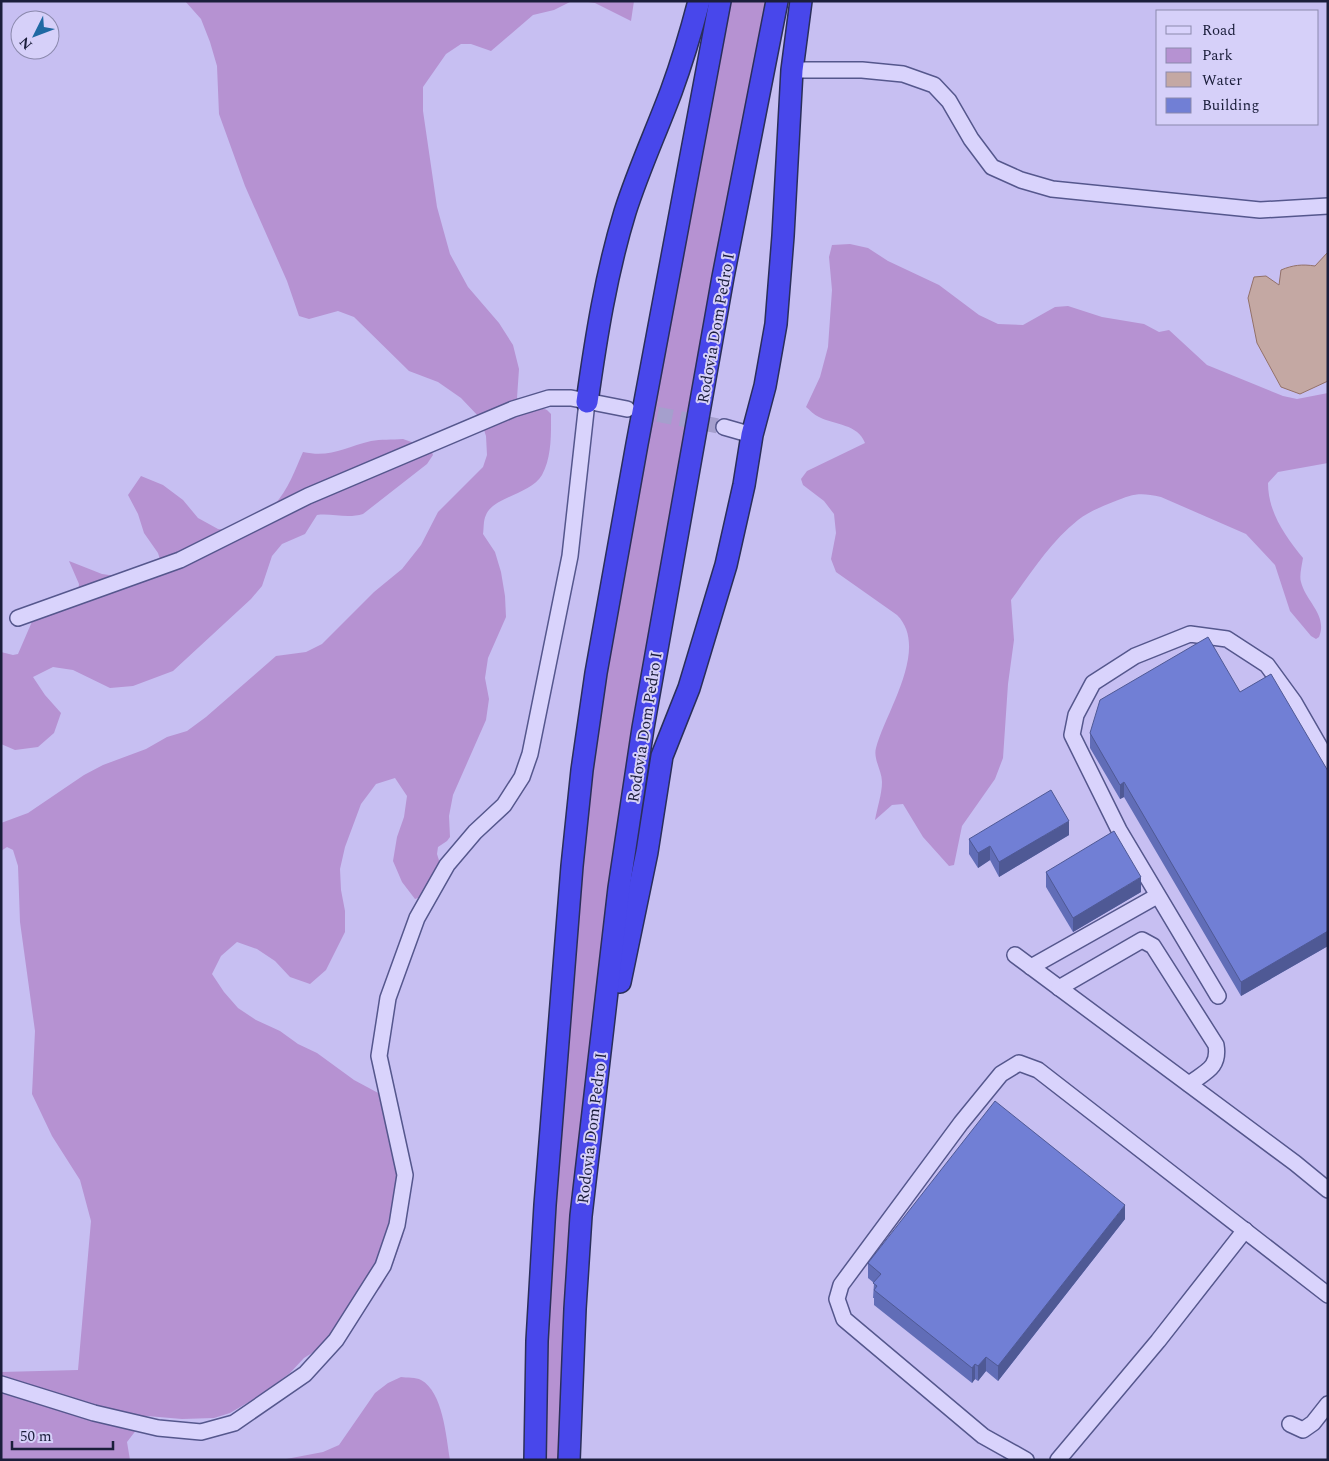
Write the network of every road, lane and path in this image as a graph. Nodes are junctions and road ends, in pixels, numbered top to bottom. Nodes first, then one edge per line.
1 (699, 1) edge
2 (720, 1) edge
3 (777, 1) edge
4 (801, 1) edge
5 (792, 70) junction
6 (1328, 206) edge
7 (587, 402) junction
8 (627, 409) tunnel mouth
9 (724, 427) tunnel mouth
10 (752, 435) junction
11 (18, 618) dead end
12 (1328, 762) edge
13 (1157, 896) junction
14 (1015, 955) dead end
15 (1031, 967) junction
16 (1059, 988) junction
17 (1218, 996) dead end
18 (1189, 1084) junction
19 (1328, 1190) edge
20 (580, 1216) junction
21 (1245, 1230) junction
22 (1328, 1295) edge
23 (1, 1384) edge
24 (1328, 1404) edge
25 (1290, 1424) dead end
26 (535, 1460) edge
27 (569, 1460) edge
28 (1026, 1460) edge
29 (1058, 1460) edge

1 - 7 highway
2 - 26 highway
3 - 20 highway, Rodovia Dom Pedro I
4 - 5 highway
5 - 6 street
5 - 10 highway
7 - 8 street
7 - 11 street
7 - 23 street
9 - 10 street
10 - 20 highway
12 - 13 street
13 - 15 street
13 - 17 street
14 - 15 street
15 - 16 street
16 - 18 street
16 - 18 street
18 - 19 street
20 - 27 highway, Rodovia Dom Pedro I
21 - 22 street
21 - 28 street
21 - 29 street
24 - 25 street

